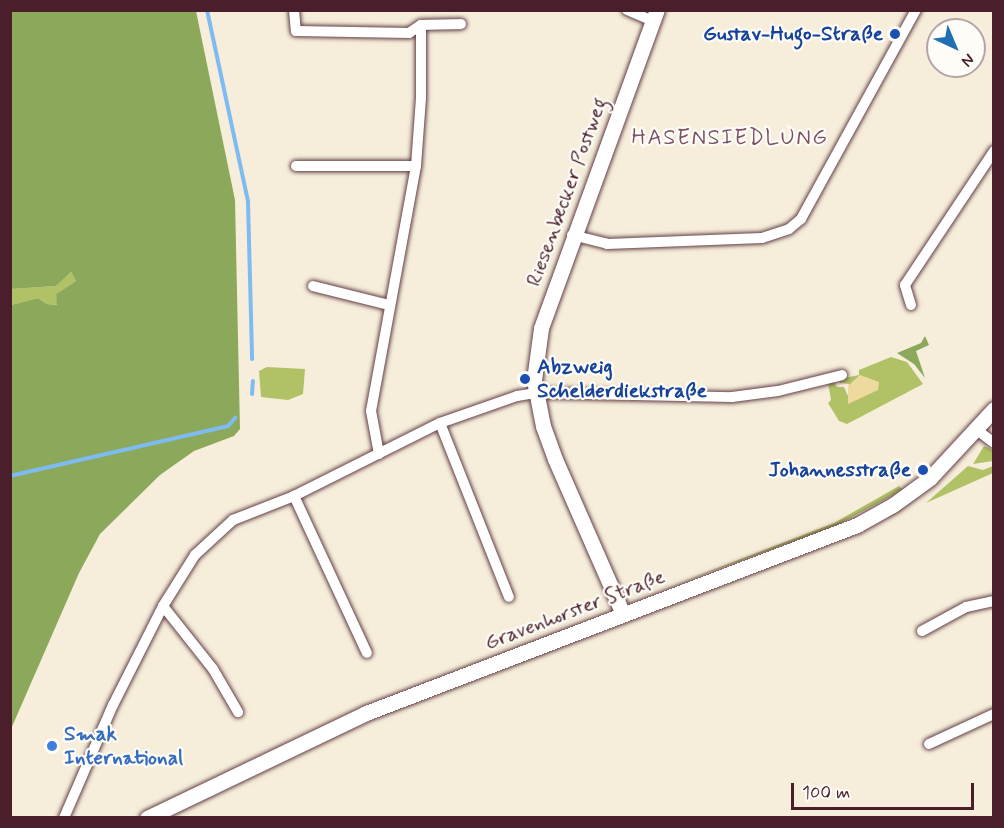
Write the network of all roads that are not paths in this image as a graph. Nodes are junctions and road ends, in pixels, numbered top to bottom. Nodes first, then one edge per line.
1 (294, 10) edge
2 (627, 10) edge
3 (915, 10) edge
4 (655, 16) edge
5 (461, 24) dead end
6 (421, 25) junction
7 (993, 151) edge
8 (296, 166) dead end
9 (416, 166) junction
10 (572, 235) junction
11 (313, 286) dead end
12 (389, 305) junction
13 (911, 305) dead end
14 (842, 375) dead end
15 (535, 393) junction
16 (993, 409) edge
17 (440, 423) junction
18 (977, 430) junction
19 (993, 442) edge
20 (379, 454) junction
21 (294, 496) junction
22 (509, 597) dead end
23 (993, 601) edge
24 (163, 606) junction
25 (623, 614) junction
26 (922, 631) dead end
27 (367, 653) dead end
28 (238, 712) dead end
29 (993, 714) edge
30 (929, 744) dead end
31 (64, 818) edge
32 (147, 818) edge

1 - 6 street
2 - 4 street
3 - 10 street
4 - 10 main road, Riesenbecker Postweg
5 - 6 street
6 - 9 street
7 - 13 street
8 - 9 street
9 - 12 street
10 - 15 main road, Riesenbecker Postweg
11 - 12 street
12 - 20 street
14 - 15 street
15 - 17 street
15 - 25 main road, Riesenbecker Postweg
16 - 18 main road, Gravenhorster Straße
17 - 20 street
17 - 22 street
18 - 19 street
18 - 25 main road, Gravenhorster Straße
20 - 21 street
21 - 24 street
21 - 27 street
23 - 26 street
24 - 28 street
24 - 31 street
25 - 32 main road, Gravenhorster Straße
29 - 30 street

